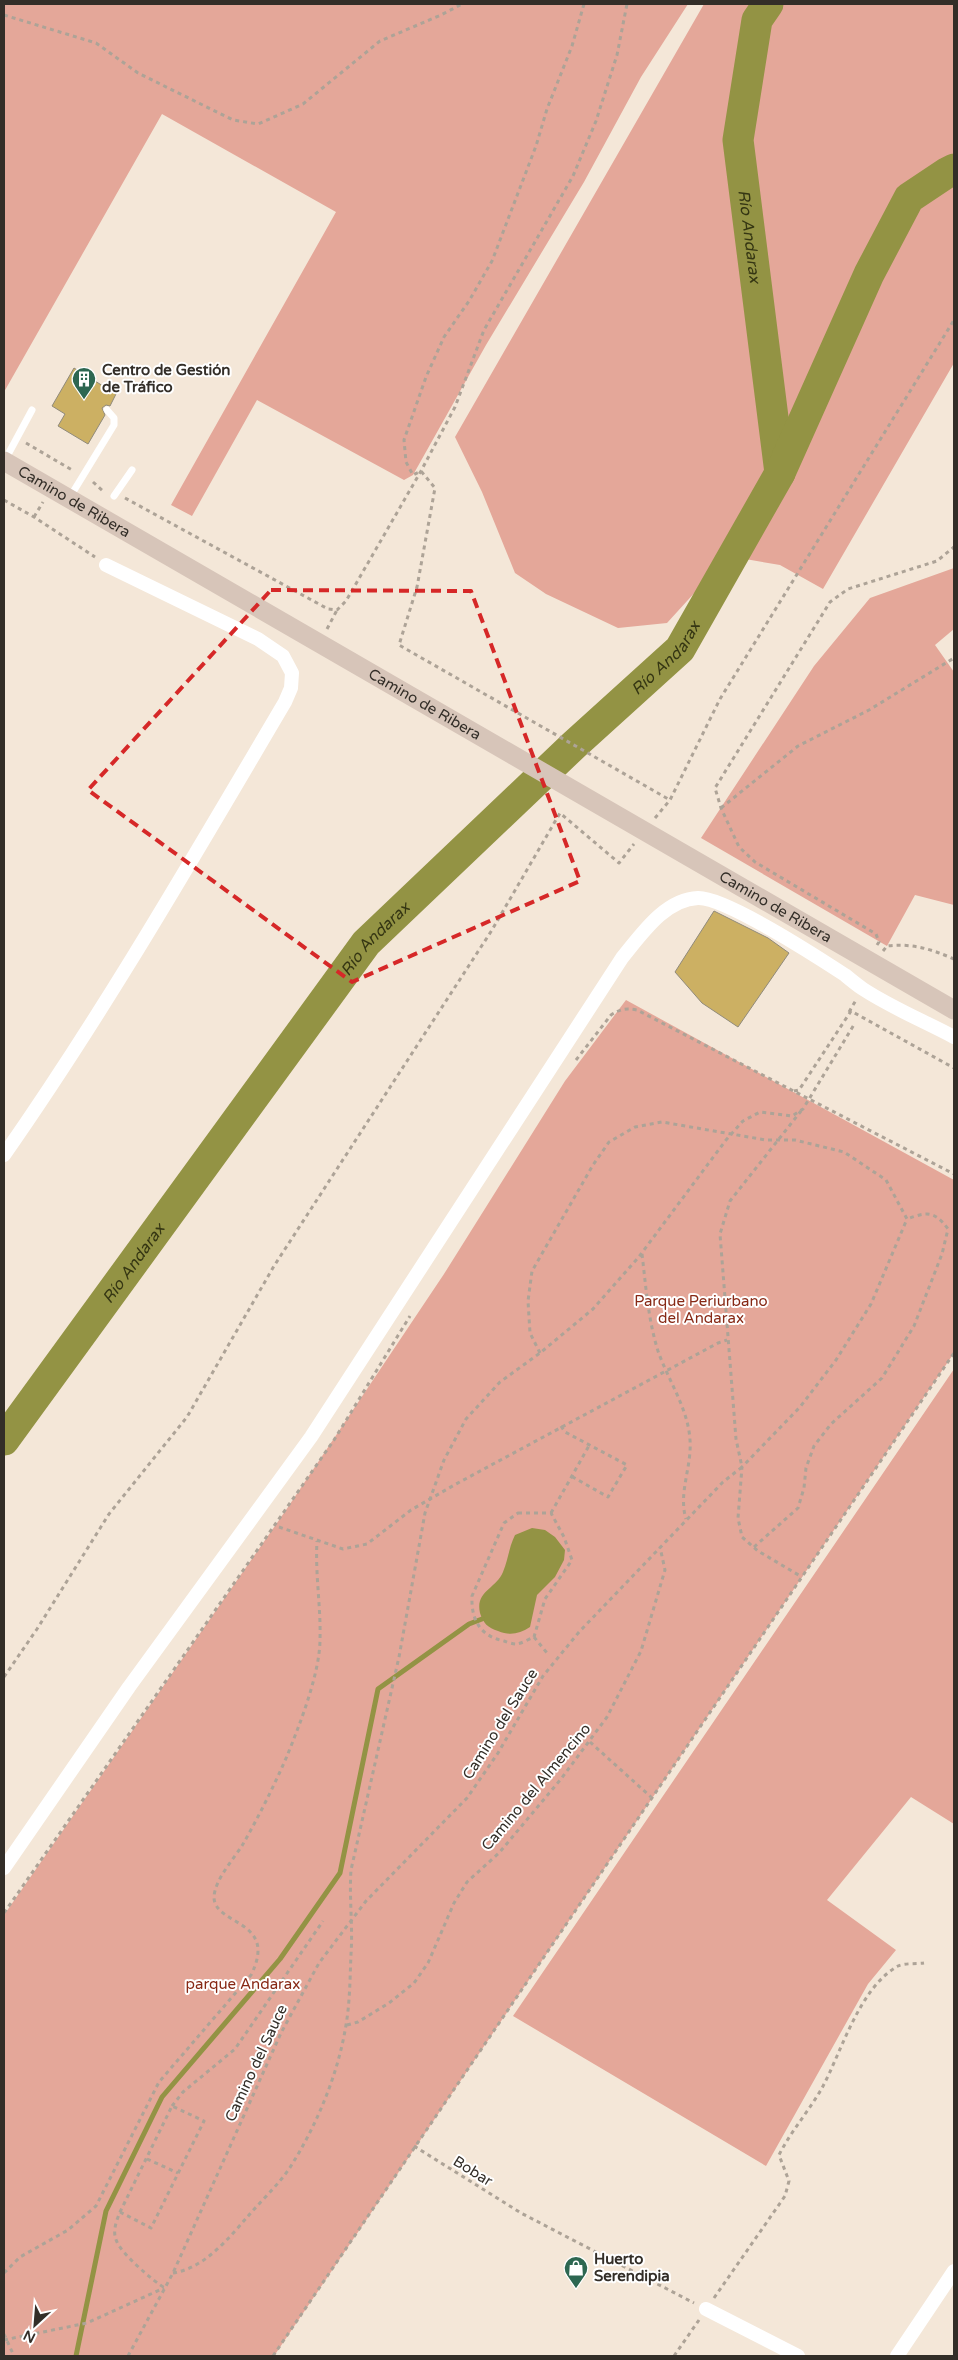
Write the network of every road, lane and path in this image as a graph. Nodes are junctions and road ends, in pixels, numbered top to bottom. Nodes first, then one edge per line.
1 (462, 4) edge
2 (584, 4) edge
3 (627, 4) edge
4 (4, 15) edge
5 (954, 320) edge
6 (32, 410) dead end
7 (108, 410) dead end
8 (4, 461) edge
9 (132, 470) dead end
10 (421, 471) junction
11 (114, 496) joint
12 (4, 500) edge
13 (69, 500) junction
14 (954, 547) edge
15 (106, 565) joint
16 (954, 658) edge
17 (670, 800) junction
18 (722, 808) junction
19 (653, 821) dead end
20 (636, 842) dead end
21 (875, 957) junction
22 (954, 959) edge
23 (954, 1010) edge
24 (855, 1023) dead end
25 (954, 1037) edge
26 (575, 1061) dead end
27 (954, 1068) edge
28 (794, 1091) junction
29 (809, 1099) junction
30 (803, 1108) junction
31 (731, 1134) junction
32 (778, 1141) junction
33 (4, 1155) edge
34 (954, 1174) edge
35 (907, 1218) junction
36 (642, 1253) junction
37 (415, 1309) dead end
38 (727, 1340) junction
39 (540, 1353) junction
40 (954, 1353) edge
41 (666, 1370) junction
42 (561, 1426) junction
43 (590, 1444) junction
44 (742, 1467) junction
45 (571, 1476) junction
46 (431, 1498) junction
47 (550, 1512) junction
48 (686, 1520) junction
49 (279, 1527) dead end
50 (317, 1541) junction
51 (660, 1547) junction
52 (754, 1548) junction
53 (802, 1577) junction
54 (534, 1637) junction
55 (547, 1652) dead end
56 (4, 1677) edge
57 (590, 1742) junction
58 (651, 1797) junction
59 (4, 1868) edge
60 (4, 1913) edge
61 (323, 1920) dead end
62 (351, 1921) junction
63 (924, 1963) dead end
64 (346, 2025) junction
65 (172, 2106) junction
66 (414, 2146) junction
67 (147, 2158) junction
68 (178, 2173) junction
69 (120, 2212) junction
70 (954, 2271) edge
71 (4, 2272) edge
72 (173, 2273) junction
73 (165, 2288) junction
74 (706, 2310) junction
75 (4, 2334) edge
76 (5, 2340) edge
77 (14, 2356) edge
78 (128, 2356) edge
79 (273, 2356) edge
80 (674, 2356) edge
81 (798, 2356) edge
82 (897, 2356) edge

1 - 4 path
2 - 10 path
3 - 10 path
5 - 17 path
6 - 8 lane
7 - 13 lane
8 - 13 main road, Camino de Ribera
9 - 11 lane
10 - 11 path
10 - 17 path
12 - 15 path
13 - 21 main road, Camino de Ribera
14 - 18 path
15 - 33 street
16 - 18 path
17 - 19 path
18 - 21 path
20 - 56 path
21 - 22 path
21 - 23 main road, Camino de Ribera
24 - 29 path
25 - 59 street
26 - 28 path
27 - 28 path
28 - 29 path
29 - 30 path
29 - 34 path
30 - 31 path
30 - 32 path
31 - 32 path
31 - 36 path
31 - 39 path
32 - 35 path
32 - 38 path
35 - 44 path, Camino del Sauce
35 - 52 path
36 - 39 path
36 - 41 path
37 - 60 path
38 - 41 path
38 - 44 path
39 - 46 path
40 - 53 path
41 - 42 path
41 - 48 path
42 - 43 path
42 - 46 path
43 - 45 path
43 - 45 path
44 - 48 path, Camino del Sauce
44 - 52 path
45 - 47 path
46 - 50 path
46 - 62 path
47 - 54 path
47 - 54 path
48 - 51 path, Camino del Sauce
49 - 50 path
50 - 71 path
51 - 57 path, Camino del Almencino
51 - 62 path, Camino del Sauce
52 - 53 path
53 - 58 path
54 - 55 path
57 - 58 path
57 - 64 path, Camino del Almencino
58 - 66 path
61 - 65 path
62 - 64 path
62 - 72 path, Camino del Sauce
63 - 74 path
64 - 72 path
65 - 67 path
65 - 68 path
66 - 74 path, Bobar
66 - 79 path
67 - 68 path
67 - 69 path
68 - 69 path
69 - 73 path
70 - 82 street
72 - 73 path, Camino del Sauce
73 - 76 path
73 - 78 path, Camino del Sauce
74 - 80 path
74 - 81 street
75 - 76 path
76 - 77 path

